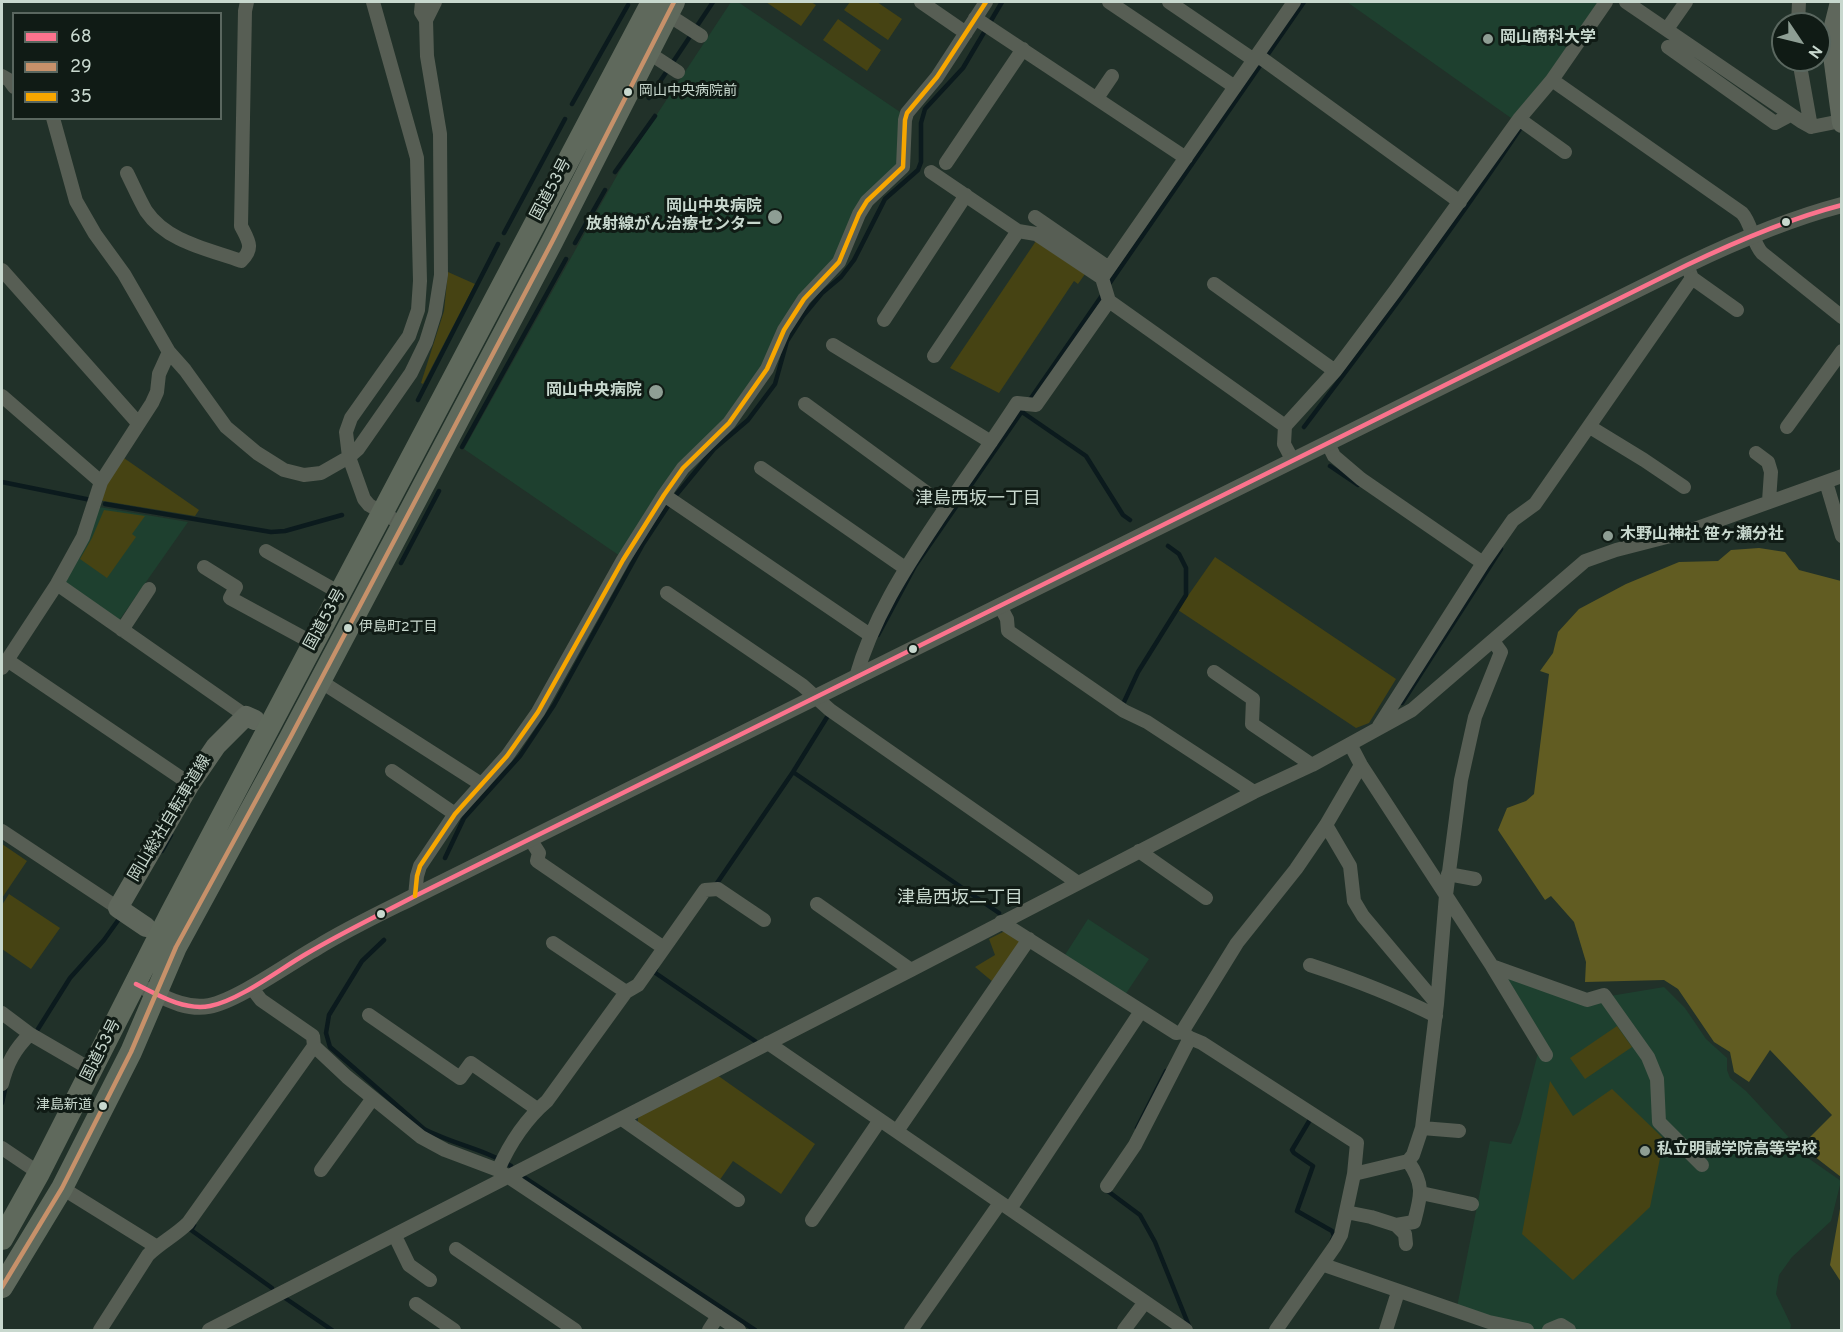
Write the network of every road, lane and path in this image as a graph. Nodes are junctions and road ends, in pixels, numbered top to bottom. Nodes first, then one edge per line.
1 (247, 2) edge
2 (373, 2) edge
3 (422, 2) edge
4 (435, 2) edge
5 (921, 2) edge
6 (986, 2) edge
7 (1109, 2) edge
8 (1169, 2) edge
9 (1294, 2) edge
10 (1606, 2) edge
11 (1626, 2) edge
12 (1686, 2) edge
13 (1840, 2) edge
14 (664, 6) edge
15 (977, 19) junction
16 (426, 20) junction
17 (1666, 29) junction
18 (696, 33) dead end
19 (966, 33) junction
20 (1668, 47) dead end
21 (1023, 49) junction
22 (649, 53) junction
23 (1260, 59) junction
24 (673, 68) dead end
25 (1801, 72) edge
26 (1112, 76) dead end
27 (1552, 80) junction
28 (1235, 87) junction
29 (1097, 98) junction
30 (1790, 114) junction
31 (1519, 119) junction
32 (53, 120) edge
33 (1841, 122) edge
34 (1811, 127) junction
35 (1565, 152) dead end
36 (570, 155) junction
37 (1186, 158) junction
38 (946, 163) dead end
39 (590, 167) junction
40 (931, 172) dead end
41 (127, 173) dead end
42 (966, 195) junction
43 (1460, 202) junction
44 (1842, 205) edge
45 (1035, 217) dead end
46 (1018, 231) junction
47 (1752, 235) junction
48 (2, 270) edge
49 (1690, 272) junction
50 (1214, 284) dead end
51 (1106, 285) junction
52 (1737, 310) dead end
53 (1842, 317) edge
54 (884, 320) dead end
55 (833, 345) dead end
56 (1842, 351) edge
57 (169, 352) junction
58 (934, 356) dead end
59 (1335, 371) junction
60 (2, 396) edge
61 (805, 404) dead end
62 (138, 423) junction
63 (1285, 426) junction
64 (1590, 427) junction
65 (1786, 427) dead end
66 (991, 442) junction
67 (1328, 444) junction
68 (1756, 453) dead end
69 (349, 458) junction
70 (1293, 460) junction
71 (761, 468) dead end
72 (1842, 476) edge
73 (1826, 482) junction
74 (101, 483) junction
75 (1683, 487) dead end
76 (666, 496) junction
77 (1769, 501) junction
78 (946, 507) junction
79 (383, 513) junction
80 (402, 524) junction
81 (1842, 536) edge
82 (266, 551) dead end
83 (1483, 563) junction
84 (204, 567) dead end
85 (905, 568) junction
86 (57, 585) junction
87 (149, 589) dead end
88 (340, 593) junction
89 (668, 593) dead end
90 (1000, 606) junction
91 (122, 630) junction
92 (870, 635) junction
93 (1493, 641) junction
94 (313, 643) junction
95 (4, 664) edge
96 (1214, 672) dead end
97 (856, 677) junction
98 (320, 681) junction
99 (817, 698) junction
100 (257, 721) junction
101 (1377, 729) junction
102 (290, 738) junction
103 (1350, 744) junction
104 (1312, 765) junction
105 (1361, 765) junction
106 (392, 771) dead end
107 (190, 784) junction
108 (481, 784) junction
109 (1254, 792) junction
110 (454, 814) junction
111 (1327, 828) junction
112 (2, 831) edge
113 (530, 839) junction
114 (1139, 851) junction
115 (1448, 874) junction
116 (1475, 879) dead end
117 (1078, 882) junction
118 (1446, 895) junction
119 (415, 896) junction
120 (1206, 898) dead end
121 (817, 904) dead end
122 (118, 908) junction
123 (764, 920) dead end
124 (1001, 922) junction
125 (161, 936) junction
126 (1029, 939) junction
127 (553, 943) dead end
128 (664, 948) junction
129 (1310, 965) dead end
130 (1492, 966) junction
131 (911, 970) junction
132 (251, 987) junction
133 (146, 989) junction
134 (626, 992) junction
135 (1436, 1010) junction
136 (1141, 1011) junction
137 (2, 1013) edge
138 (369, 1014) dead end
139 (30, 1034) junction
140 (1186, 1035) junction
141 (768, 1043) junction
142 (314, 1046) junction
143 (1546, 1055) dead end
144 (92, 1071) junction
145 (118, 1079) junction
146 (2, 1084) edge
147 (373, 1098) junction
148 (537, 1109) junction
149 (622, 1119) junction
150 (880, 1120) junction
151 (1422, 1128) junction
152 (897, 1131) junction
153 (1459, 1131) dead end
154 (2, 1148) edge
155 (1407, 1161) junction
156 (1702, 1165) dead end
157 (503, 1167) junction
158 (321, 1170) dead end
159 (39, 1173) junction
160 (1354, 1174) junction
161 (1107, 1186) dead end
162 (62, 1188) junction
163 (1421, 1193) junction
164 (738, 1200) dead end
165 (1472, 1204) dead end
166 (1005, 1206) junction
167 (1346, 1212) junction
168 (812, 1220) dead end
169 (1396, 1225) junction
170 (395, 1236) junction
171 (2, 1239) edge
172 (1406, 1244) dead end
173 (157, 1246) junction
174 (456, 1249) dead end
175 (1324, 1265) junction
176 (2, 1270) edge
177 (430, 1280) dead end
178 (2, 1287) edge
179 (1398, 1292) junction
180 (1145, 1302) junction
181 (416, 1304) dead end
182 (718, 1316) junction
183 (1476, 1324) edge
184 (1169, 1326) edge
185 (100, 1330) edge
186 (209, 1330) edge
187 (454, 1330) edge
188 (575, 1330) edge
189 (709, 1330) edge
190 (739, 1330) edge
191 (911, 1330) edge
192 (1124, 1330) edge
193 (1186, 1330) edge
194 (1276, 1330) edge
195 (1386, 1330) edge
196 (1526, 1330) edge
197 (1549, 1330) edge
198 (1569, 1330) edge

1 - 41 street
2 - 69 street
3 - 16 street
4 - 16 street
5 - 19 street
6 - 15 street
7 - 28 street
8 - 23 street
9 - 23 street
10 - 27 street
11 - 17 street
12 - 17 street
13 - 33 main road
14 - 18 street
14 - 22 highway, 国道53号
14 - 36 highway, 国道53号
15 - 19 street
15 - 21 street
16 - 69 street
17 - 30 street
19 - 76 street
20 - 30 street
21 - 29 street
21 - 38 street
22 - 24 street
22 - 39 highway, 国道53号
23 - 28 street
23 - 43 street
25 - 34 street
26 - 29 street
27 - 31 street
27 - 47 street
28 - 37 street
29 - 37 street
30 - 34 street
31 - 35 street
31 - 43 street
32 - 57 street
33 - 34 street
36 - 39 street
36 - 79 highway, 国道53号
37 - 51 street
39 - 80 highway, 国道53号
40 - 42 street
42 - 46 street
42 - 54 street
43 - 59 street
44 - 47 street
45 - 51 street
46 - 51 street
46 - 58 street
47 - 49 street
47 - 53 street
48 - 62 street
49 - 52 street
49 - 64 street
49 - 67 street
50 - 59 street
51 - 63 street
51 - 66 street
55 - 66 street
56 - 65 street
57 - 62 street
57 - 69 street
59 - 63 street
60 - 74 street
61 - 78 street
62 - 74 street
63 - 70 street
64 - 75 street
64 - 83 street
66 - 78 street
67 - 70 street
67 - 83 street
68 - 77 street
69 - 79 street
70 - 90 street
71 - 85 street
72 - 73 street
73 - 77 street
73 - 81 street
74 - 86 street
76 - 92 street
76 - 108 street
77 - 93 street
78 - 85 street
79 - 80 street
79 - 88 highway, 国道53号
80 - 98 highway, 国道53号
82 - 88 street
83 - 101 street
84 - 94 street
85 - 92 street
86 - 91 street
86 - 95 street
87 - 91 street
88 - 94 highway, 国道53号
89 - 99 street
90 - 97 street
90 - 109 street
91 - 100 street
92 - 97 street
93 - 101 street
93 - 115 street
94 - 100 highway, 国道53号
95 - 107 street
96 - 104 street
97 - 99 street
98 - 102 highway, 国道53号
98 - 108 street
99 - 113 street
99 - 117 street
100 - 102 street
100 - 107 main road, 岡山総社自転車道線
100 - 125 highway, 国道53号
101 - 103 street
102 - 125 highway, 国道53号
103 - 104 street
103 - 105 street
104 - 109 street
105 - 111 street
105 - 118 street
106 - 110 street
107 - 122 main road, 岡山総社自転車道線
108 - 110 street
109 - 114 street
110 - 119 street
111 - 135 street
111 - 140 street
112 - 122 street
113 - 119 street
113 - 128 street
114 - 117 street
114 - 120 street
115 - 116 street
115 - 118 street
117 - 124 street
118 - 130 street
118 - 135 street
119 - 132 street
121 - 131 street
122 - 125 main road
123 - 128 street
124 - 126 street
124 - 131 street
125 - 133 highway, 国道53号
126 - 136 street
126 - 152 street
127 - 134 street
128 - 134 street
129 - 135 street
130 - 143 street
130 - 156 street
131 - 141 street
132 - 133 street
132 - 142 street
133 - 144 highway, 国道53号
133 - 145 highway, 国道53号
134 - 148 street
135 - 151 street
136 - 140 street
136 - 166 street
137 - 139 street
138 - 148 street
139 - 144 street
139 - 146 street
140 - 160 street
140 - 161 street
141 - 149 street
141 - 150 street
142 - 147 street
142 - 173 street
144 - 159 highway, 国道53号
145 - 162 highway, 国道53号
145 - 176 highway
147 - 157 street
147 - 158 street
148 - 157 street
149 - 157 street
149 - 164 street
150 - 152 street
150 - 168 street
151 - 153 street
151 - 155 street
152 - 166 street
154 - 159 street
155 - 160 street
155 - 163 street
157 - 170 street
157 - 182 street
159 - 171 highway, 国道53号
160 - 167 street
162 - 173 street
162 - 178 highway, 国道53号
163 - 165 street
163 - 169 street
166 - 180 street
166 - 191 street
167 - 169 street
167 - 175 street
169 - 172 street
170 - 177 street
170 - 186 street
173 - 185 street
174 - 188 street
175 - 179 street
175 - 194 street
179 - 183 street
179 - 195 street
180 - 184 street
180 - 192 street
181 - 187 street
182 - 189 street
182 - 190 street
183 - 196 street
184 - 193 street
197 - 198 street

